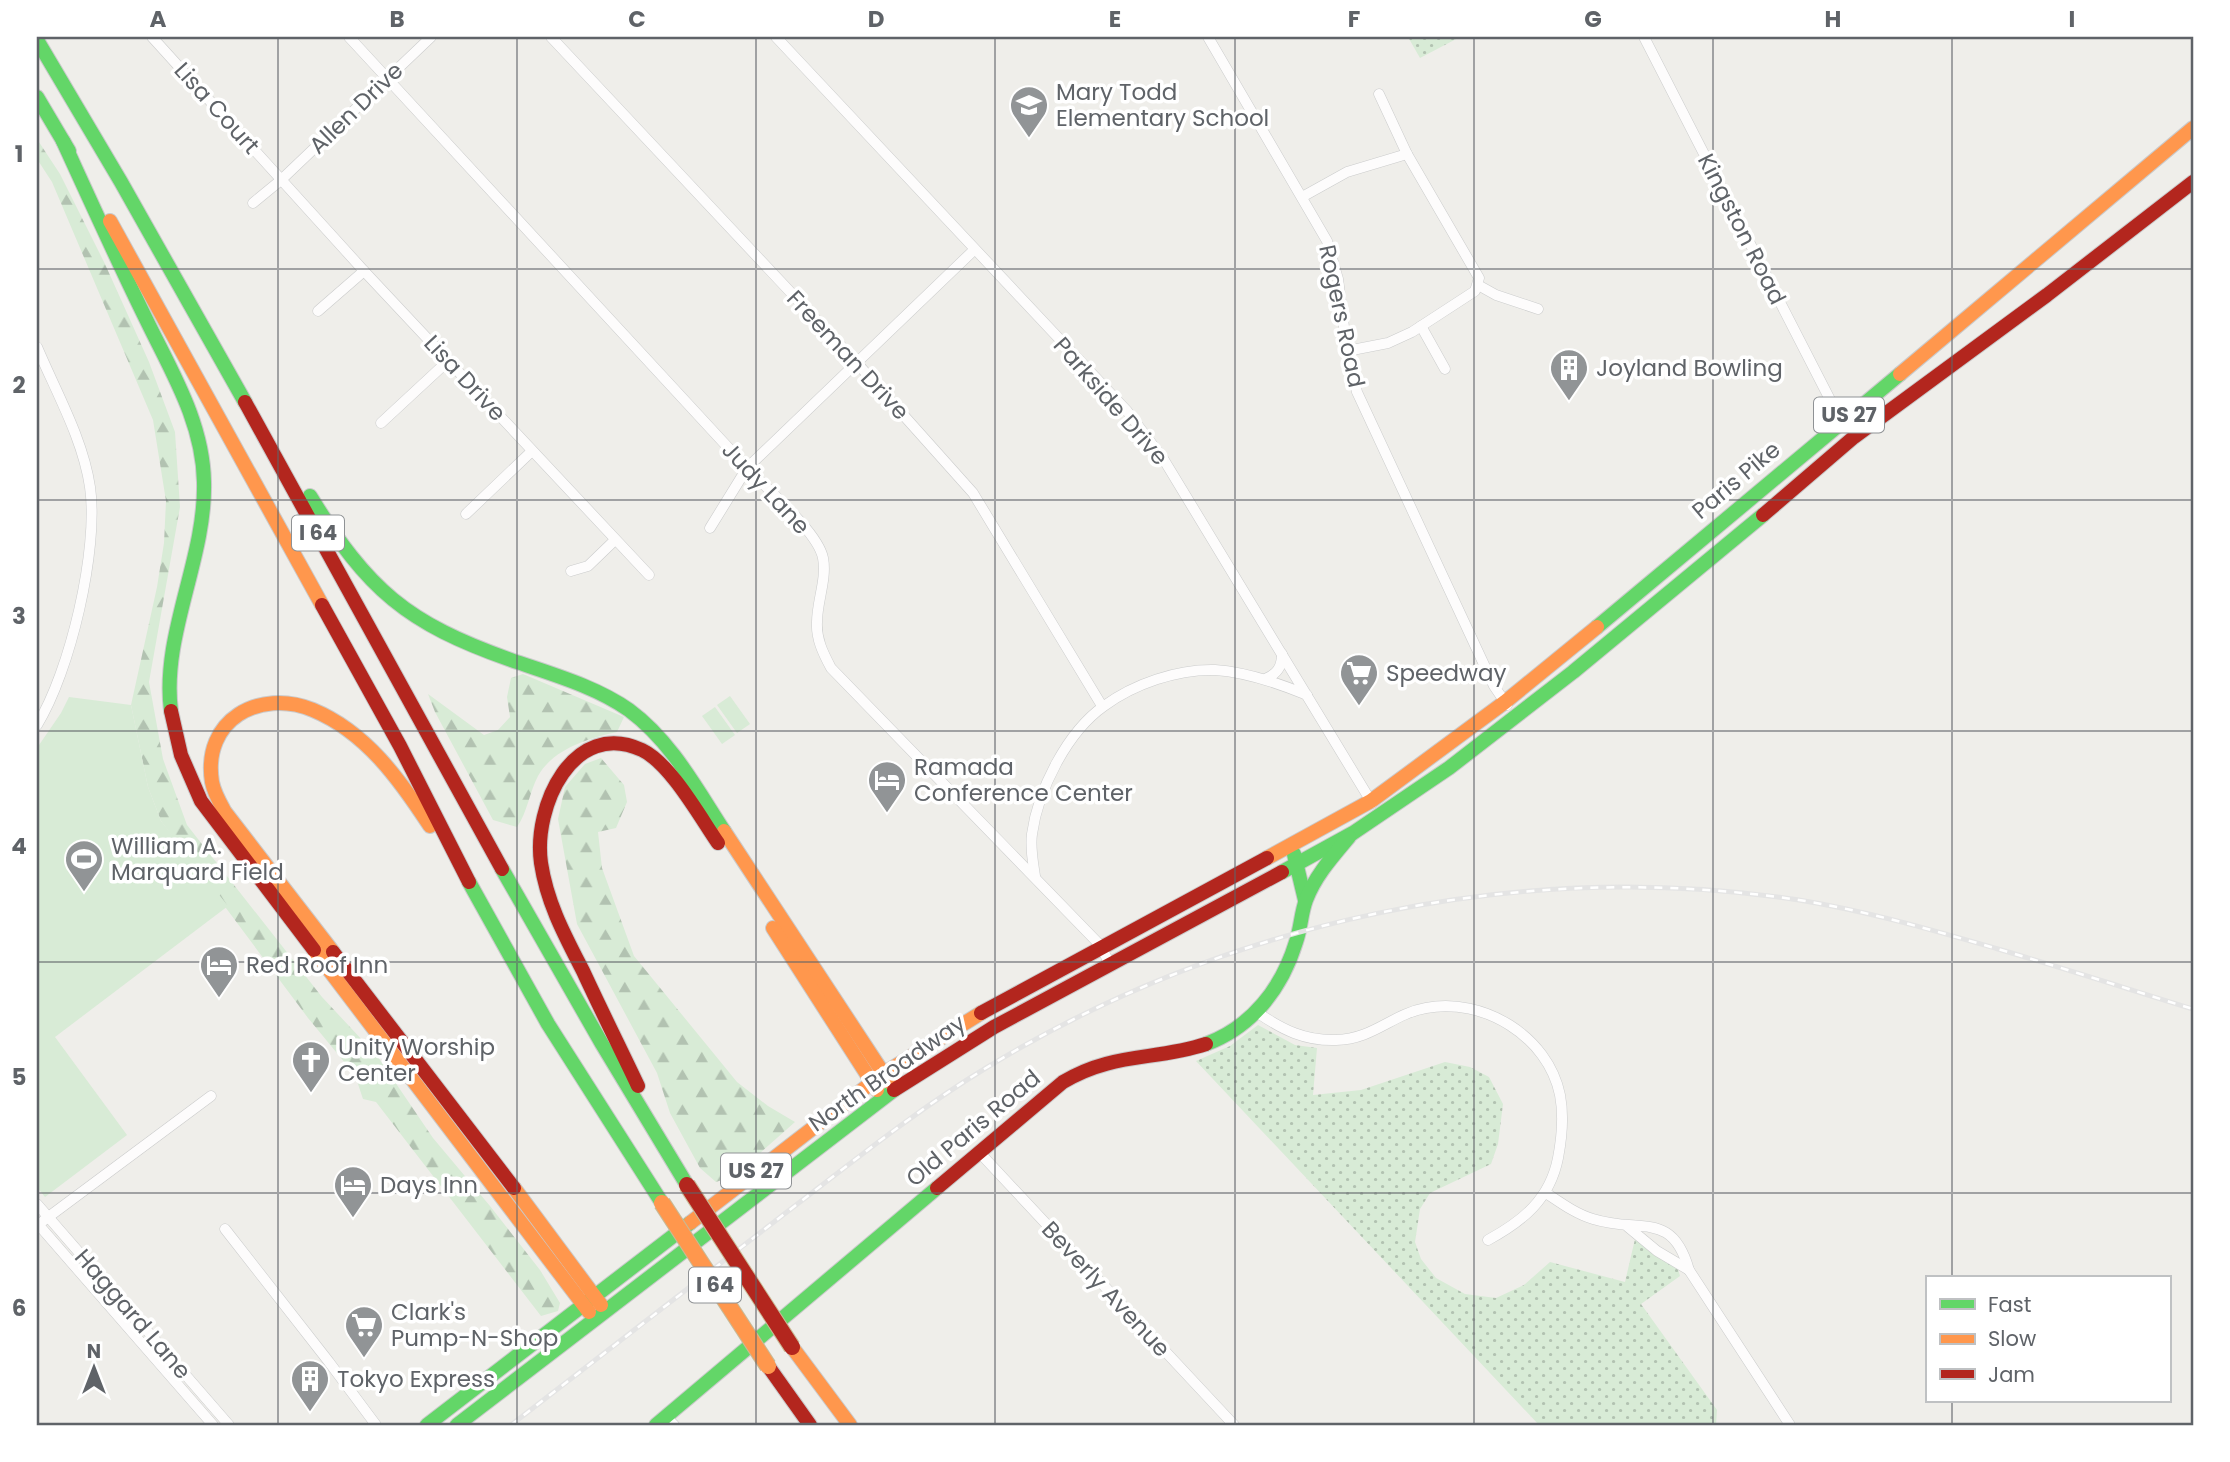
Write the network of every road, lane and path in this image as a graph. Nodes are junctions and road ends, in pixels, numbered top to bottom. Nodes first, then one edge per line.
1 (152, 37) edge
2 (349, 37) edge
3 (431, 37) edge
4 (551, 37) edge
5 (776, 37) edge
6 (1209, 37) edge
7 (1644, 37) edge
8 (37, 40) edge
9 (387, 78) junction
10 (1379, 94) dead end
11 (37, 97) edge
12 (2193, 128) edge
13 (63, 141) junction
14 (1407, 155) junction
15 (281, 180) junction
16 (2193, 183) edge
17 (1302, 197) junction
18 (253, 203) dead end
19 (974, 250) junction
20 (364, 271) junction
21 (1478, 285) junction
22 (1538, 309) dead end
23 (318, 311) dead end
24 (1421, 326) junction
25 (37, 347) edge
26 (1347, 351) junction
27 (449, 360) junction
28 (856, 362) junction
29 (225, 363) junction
30 (1445, 369) dead end
31 (1841, 421) junction
32 (381, 423) dead end
33 (1854, 437) junction
34 (532, 451) junction
35 (747, 468) junction
36 (466, 514) dead end
37 (709, 528) dead end
38 (615, 540) junction
39 (571, 571) dead end
40 (649, 575) dead end
41 (1282, 654) junction
42 (1265, 679) junction
43 (1307, 695) junction
44 (1505, 702) junction
45 (1102, 706) junction
46 (1516, 716) junction
47 (37, 725) edge
48 (1375, 808) junction
49 (1353, 833) junction
50 (1293, 845) junction
51 (1301, 861) junction
52 (1273, 876) junction
53 (1035, 877) junction
54 (1315, 883) junction
55 (476, 895) junction
56 (1306, 900) junction
57 (1101, 946) junction
58 (1110, 965) junction
59 (1258, 1013) junction
60 (878, 1078) junction
61 (888, 1094) junction
62 (211, 1096) dead end
63 (979, 1152) junction
64 (668, 1155) junction
65 (1546, 1193) junction
66 (37, 1204) edge
67 (48, 1217) junction
68 (38, 1224) edge
69 (1628, 1227) junction
70 (225, 1228) dead end
71 (1488, 1240) dead end
72 (1689, 1270) junction
73 (588, 1300) junction
74 (600, 1315) junction
75 (666, 1422) edge
76 (213, 1425) edge
77 (229, 1425) edge
78 (376, 1425) edge
79 (428, 1425) edge
80 (457, 1425) edge
81 (810, 1425) edge
82 (850, 1425) edge
83 (1234, 1425) edge
84 (1790, 1425) edge

1 - 15 street, Lisa Court
2 - 9 street, Judy Lane
3 - 9 street, Allen Drive
4 - 28 street, Freeman Drive
5 - 19 street, Parkside Drive
6 - 17 street, Rogers Road
7 - 31 street, Kingston Road
8 - 29 main road, I 64
9 - 15 street, Allen Drive
9 - 35 street, Judy Lane
10 - 14 street
11 - 13 main road, I 64
12 - 31 main road, Paris Pike / US 27
13 - 55 main road, I 64
13 - 73 main road
14 - 17 street
14 - 21 street
15 - 18 street, Allen Drive
15 - 20 street, Lisa Drive
16 - 33 main road, Paris Pike / US 27
17 - 26 street, Rogers Road
19 - 28 street
19 - 41 street, Parkside Drive
20 - 23 street
20 - 27 street, Lisa Drive
21 - 22 street
21 - 24 street
24 - 26 street
24 - 30 street
25 - 47 street
26 - 44 street, Rogers Road
27 - 32 street
27 - 34 street, Lisa Drive
28 - 35 street
28 - 45 street, Freeman Drive
29 - 60 main road
29 - 64 main road, I 64
31 - 33 main road
31 - 44 main road, Paris Pike / US 27
33 - 46 main road, Paris Pike / US 27
34 - 36 street
34 - 38 street, Lisa Drive
35 - 37 street
35 - 53 street, Judy Lane
38 - 39 street
38 - 40 street, Lisa Drive
41 - 42 street
41 - 43 street, Parkside Drive
42 - 43 street
42 - 45 street
43 - 48 street, Parkside Drive
44 - 46 street, Rogers Road
44 - 48 main road, Paris Pike / US 27
45 - 53 street
46 - 48 main road, Paris Pike / US 27
48 - 49 main road, North Broadway / US 27
48 - 50 main road, Paris Pike / US 27
49 - 51 main road, North Broadway / US 27
49 - 54 main road, Old Paris Road
50 - 51 main road
50 - 57 main road, North Broadway / US 27
51 - 52 main road, North Broadway / US 27
51 - 54 main road
51 - 56 main road, Old Paris Road
52 - 56 main road
52 - 58 main road, North Broadway / US 27
53 - 57 street, Judy Lane
54 - 56 main road, Old Paris Road
55 - 73 main road
55 - 81 main road, I 64, bridge
56 - 59 main road, Old Paris Road
57 - 58 street, Judy Lane
57 - 60 main road, North Broadway / US 27
58 - 61 main road, North Broadway / US 27
59 - 63 main road, Old Paris Road
59 - 65 street
60 - 61 main road
60 - 64 main road
60 - 73 main road, North Broadway / US 27
61 - 74 main road, North Broadway / US 27
62 - 67 street
63 - 75 main road, Old Paris Road
63 - 83 street, Beverly Avenue
64 - 82 main road, I 64, bridge
65 - 69 street
65 - 71 street
66 - 67 street, Haggard Lane
67 - 68 street
67 - 77 street, Haggard Lane
68 - 76 street, Haggard Lane
69 - 72 street
69 - 72 street
70 - 78 street
72 - 84 street
73 - 74 main road
73 - 79 main road, North Broadway / US 27
74 - 80 main road, North Broadway / US 27

